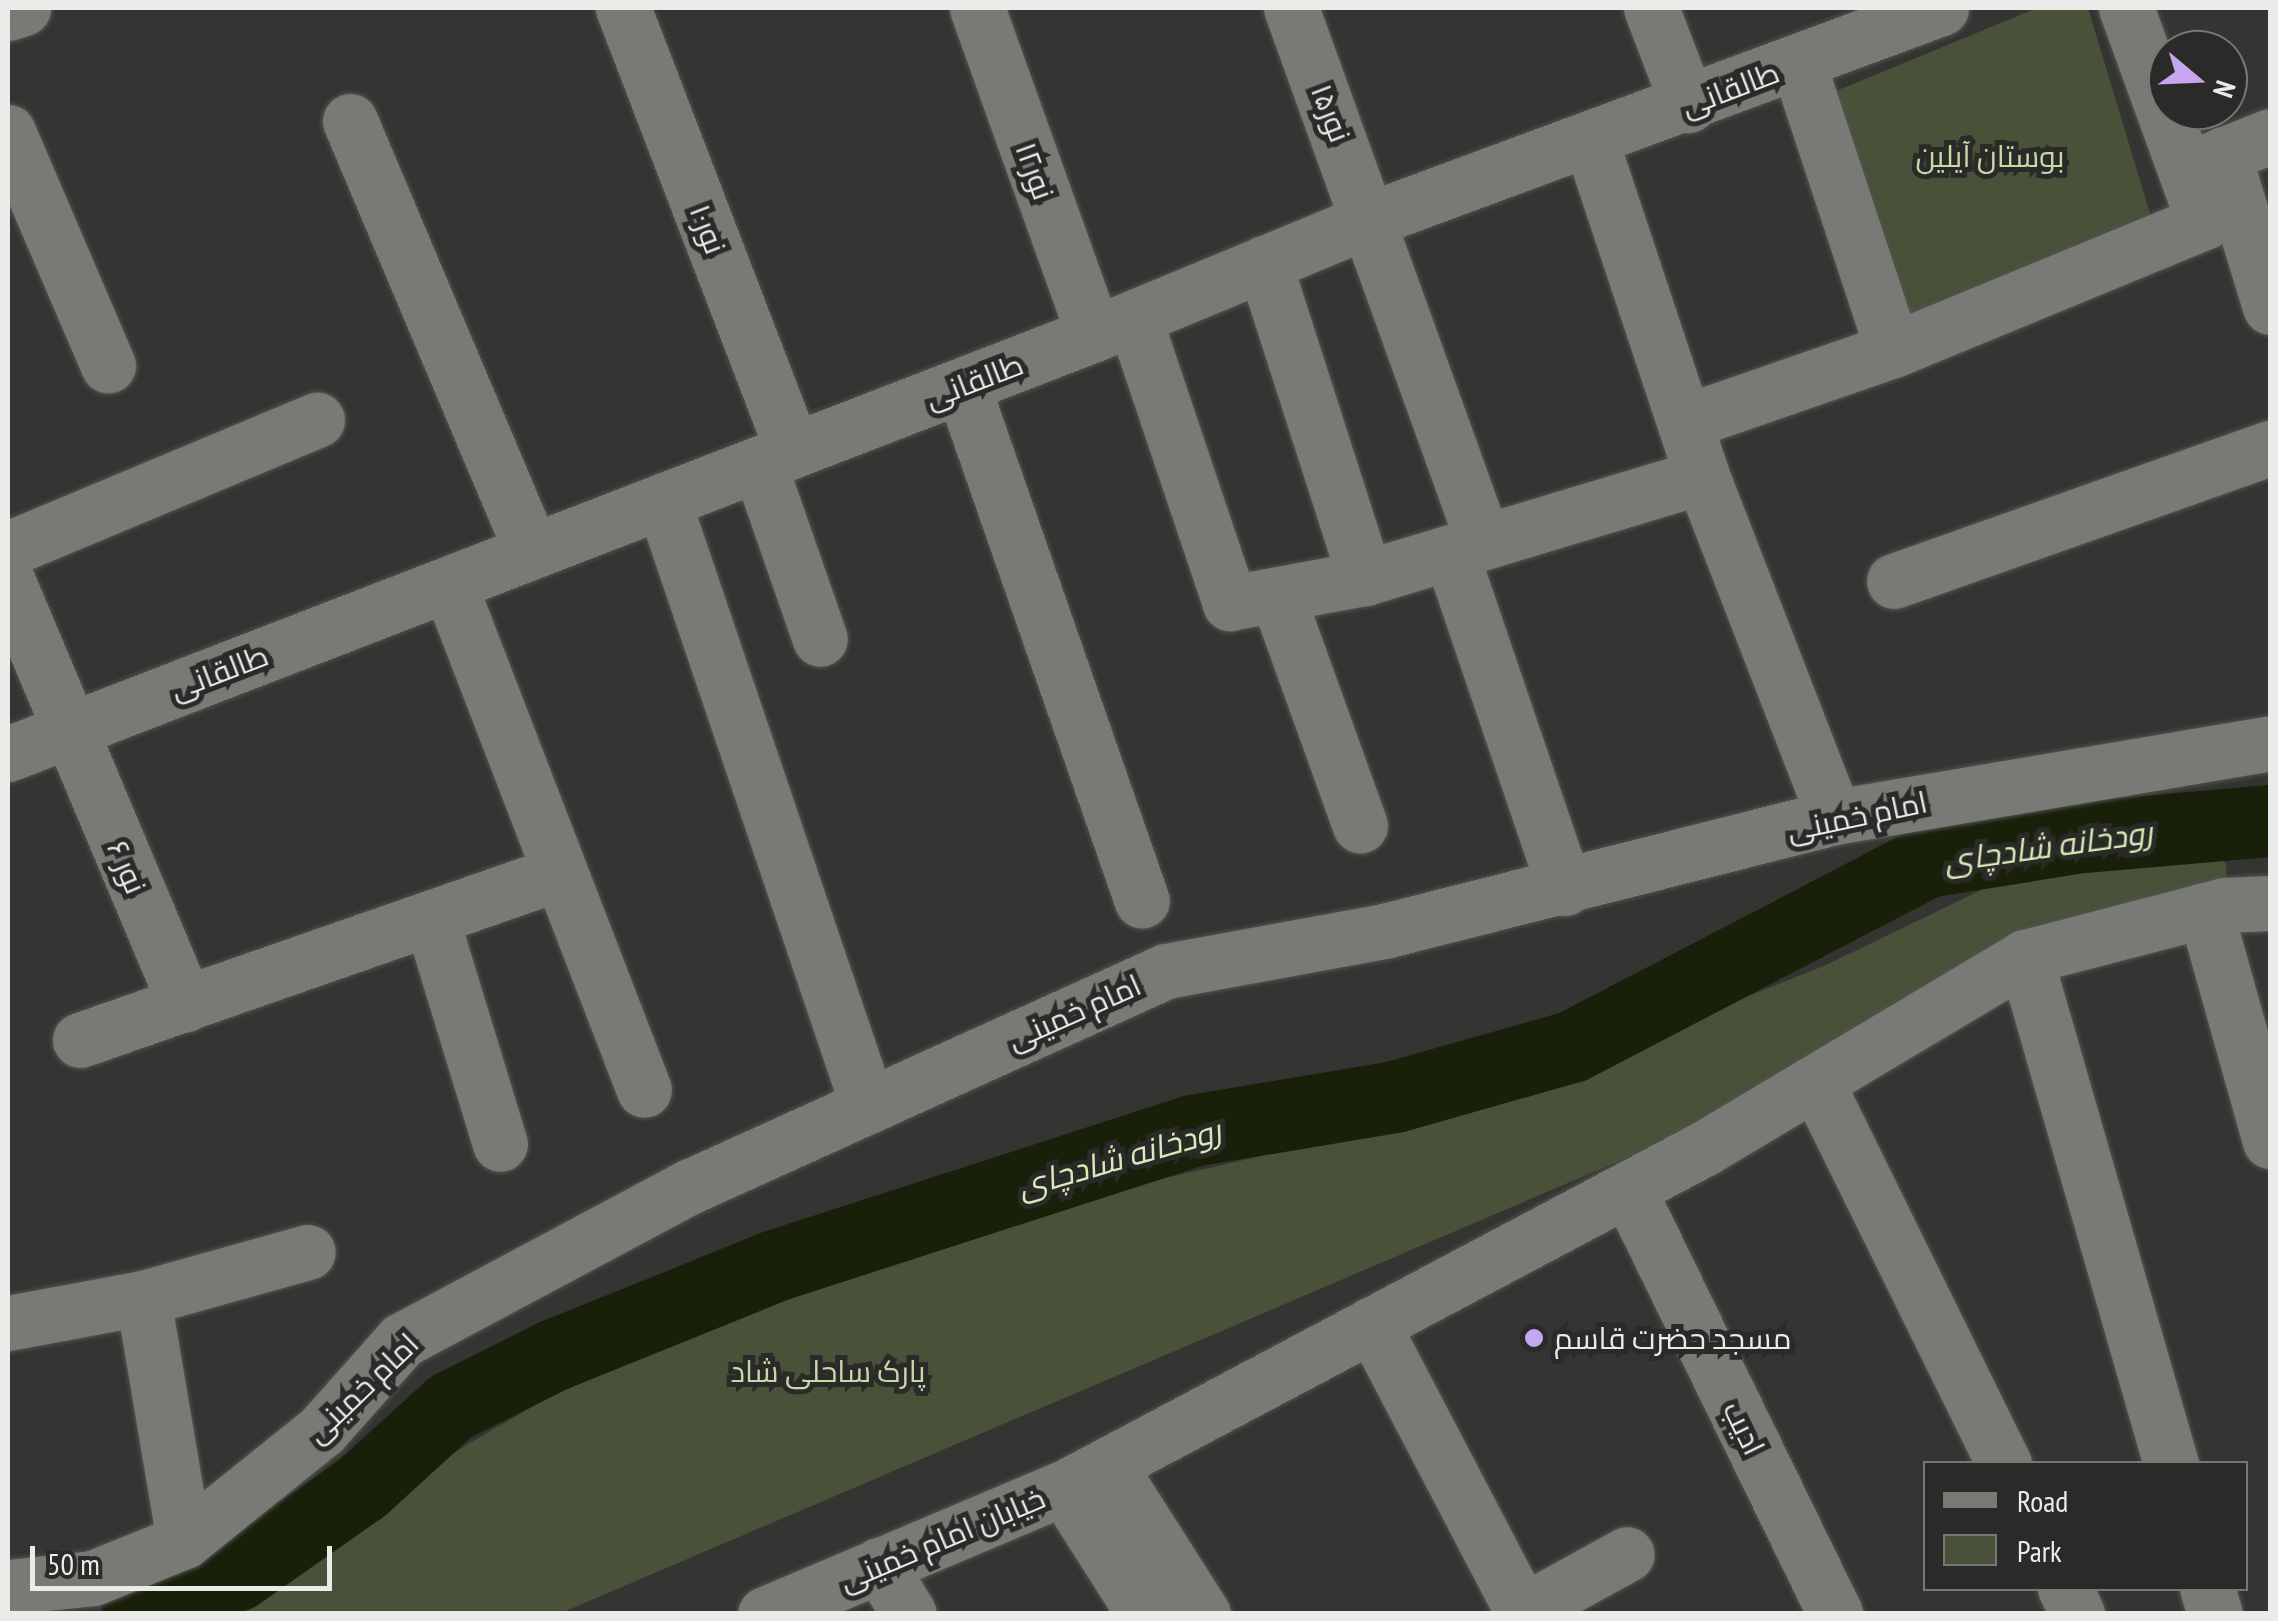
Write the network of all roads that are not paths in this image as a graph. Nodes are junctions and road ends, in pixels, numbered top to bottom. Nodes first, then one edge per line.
1 (622, 8) edge
2 (977, 8) edge
3 (1292, 8) edge
4 (1651, 8) edge
5 (1941, 8) edge
6 (2126, 8) edge
7 (1816, 40) edge
8 (1688, 105) junction
9 (350, 121) dead end
10 (8, 132) edge
11 (1592, 142) junction
12 (2226, 153) edge
13 (1370, 219) junction
14 (1264, 263) junction
15 (2270, 307) edge
16 (1114, 326) junction
17 (1893, 350) junction
18 (108, 364) dead end
19 (962, 386) junction
20 (318, 420) dead end
21 (1685, 422) junction
22 (2270, 448) edge
23 (776, 457) junction
24 (1702, 476) junction
25 (663, 501) junction
26 (1467, 548) junction
27 (8, 550) edge
28 (532, 551) junction
29 (1366, 578) junction
30 (1894, 581) dead end
31 (8, 582) edge
32 (448, 584) junction
33 (1277, 595) junction
34 (820, 639) dead end
35 (69, 730) junction
36 (2270, 743) edge
37 (8, 754) edge
38 (1834, 817) junction
39 (1360, 826) dead end
40 (559, 873) junction
41 (1565, 888) junction
42 (1142, 901) dead end
43 (2270, 904) edge
44 (2205, 910) junction
45 (431, 918) junction
46 (2025, 957) junction
47 (185, 1004) junction
48 (80, 1040) dead end
49 (1816, 1082) junction
50 (644, 1090) dead end
51 (868, 1106) junction
52 (2270, 1141) edge
53 (500, 1144) dead end
54 (1628, 1189) junction
55 (308, 1252) dead end
56 (143, 1298) junction
57 (8, 1323) edge
58 (1372, 1324) junction
59 (2003, 1461) edge
60 (2170, 1461) edge
61 (1086, 1476) junction
62 (184, 1541) junction
63 (1627, 1554) dead end
64 (880, 1565) junction
65 (8, 1588) edge
66 (2066, 1591) edge
67 (1520, 1612) edge
68 (765, 1614) edge
69 (909, 1614) edge
70 (1144, 1614) edge
71 (1203, 1614) edge
72 (1835, 1614) edge
73 (2077, 1614) edge

1 - 23 street, نور۱۰
2 - 16 street, نور۱۲
3 - 13 street, نور۱۵
4 - 8 street
5 - 7 street, طالقانی
6 - 12 street
7 - 8 street, طالقانی
7 - 17 street
8 - 11 street, طالقانی
9 - 28 street
10 - 18 street
11 - 13 street, طالقانی
11 - 21 street
12 - 15 street
12 - 17 street
13 - 14 street, طالقانی
13 - 26 street, نور۱۵
14 - 16 street, طالقانی
14 - 29 street
16 - 19 street, طالقانی
16 - 33 street, نور۱۲
17 - 21 street
19 - 23 street, طالقانی
19 - 42 street
20 - 27 street
21 - 24 street
22 - 30 street
23 - 25 street, طالقانی
23 - 34 street, نور۱۰
24 - 26 street
24 - 38 street
25 - 28 street, طالقانی
25 - 51 street
26 - 29 street
26 - 41 street, نور۱۵
28 - 32 street, طالقانی
29 - 33 street
31 - 35 street, نور ۶
32 - 35 street, طالقانی
32 - 40 street
33 - 39 street
35 - 37 street, طالقانی
35 - 47 street, نور ۶
36 - 38 street, امام خمینی
38 - 41 street, امام خمینی
40 - 45 street
40 - 50 street
41 - 51 street, امام خمینی
43 - 44 street, خیابان امام خمینی
44 - 46 street, خیابان امام خمینی
44 - 52 street
45 - 47 street
45 - 53 street
46 - 49 street, خیابان امام خمینی
46 - 60 street
47 - 48 street
49 - 54 street, خیابان امام خمینی
49 - 59 street
51 - 62 street, امام خمینی
54 - 58 street, خیابان امام خمینی
54 - 72 street, ادیب
55 - 56 street
56 - 57 street
56 - 62 street
58 - 61 street, خیابان امام خمینی
58 - 67 street
61 - 64 street, خیابان امام خمینی
61 - 70 street
61 - 71 street
62 - 65 street, امام خمینی
63 - 67 street
64 - 68 street, خیابان امام خمینی
64 - 69 street
66 - 73 street

